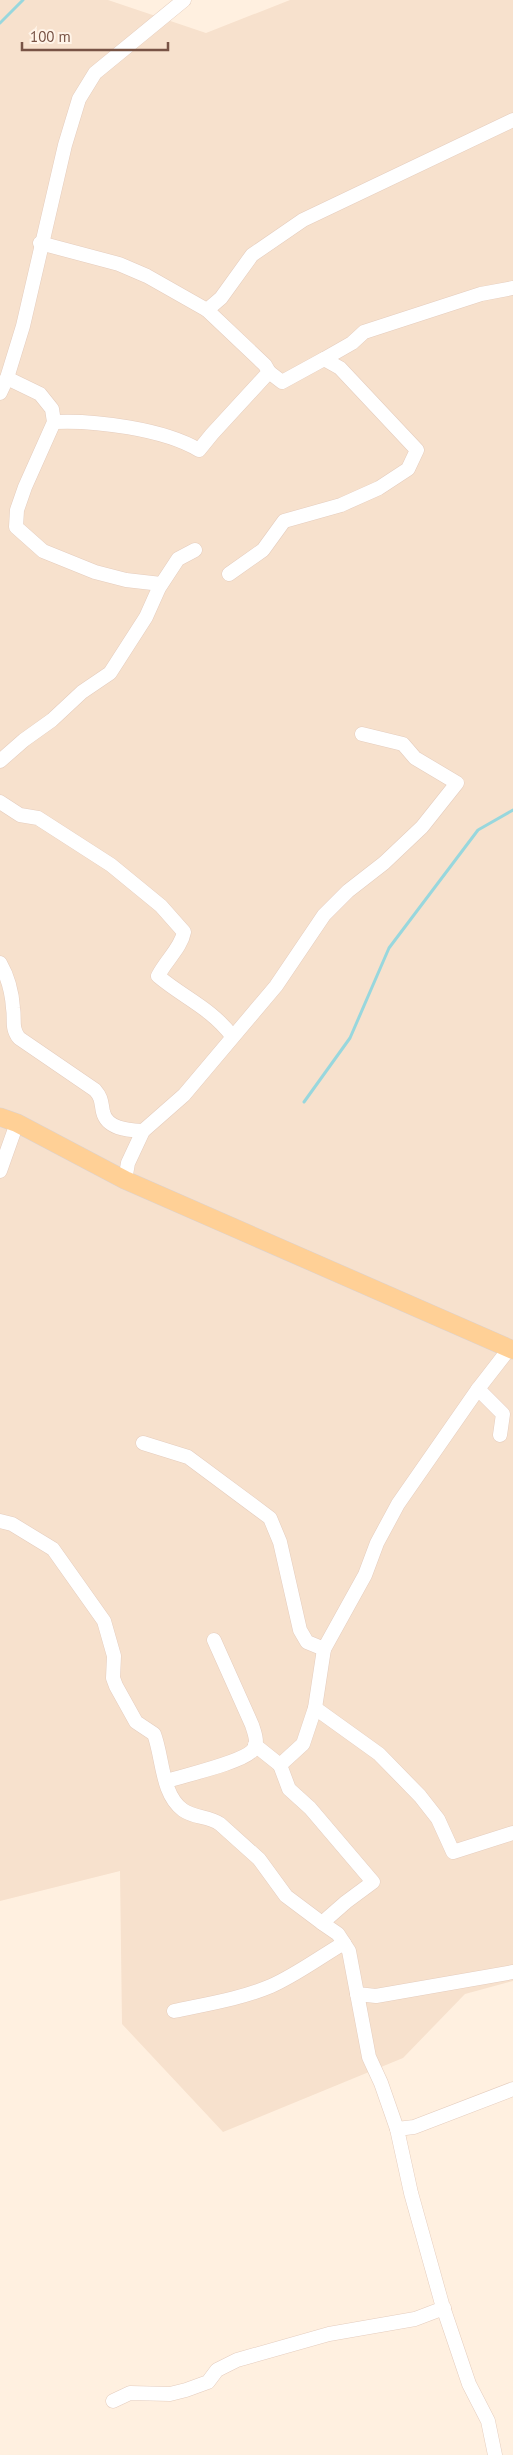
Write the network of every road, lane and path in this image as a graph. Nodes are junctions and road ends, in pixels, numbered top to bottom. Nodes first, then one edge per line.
1 (184, 0) edge
2 (513, 120) edge
3 (40, 243) junction
4 (513, 288) edge
5 (207, 310) junction
6 (324, 358) junction
7 (269, 372) junction
8 (7, 378) junction
9 (0, 394) edge
10 (54, 422) junction
11 (195, 550) dead end
12 (228, 574) dead end
13 (161, 584) junction
14 (362, 734) dead end
15 (0, 761) edge
16 (0, 802) edge
17 (0, 963) edge
18 (232, 1036) junction
19 (0, 1117) edge
20 (17, 1123) junction
21 (143, 1130) junction
22 (0, 1171) edge
23 (125, 1180) junction
24 (511, 1350) edge
25 (478, 1389) junction
26 (500, 1435) dead end
27 (143, 1443) dead end
28 (0, 1521) edge
29 (214, 1640) dead end
30 (324, 1649) junction
31 (315, 1708) junction
32 (255, 1746) junction
33 (280, 1765) junction
34 (167, 1781) junction
35 (513, 1833) edge
36 (322, 1923) junction
37 (344, 1943) junction
38 (513, 1972) edge
39 (357, 1994) junction
40 (174, 2011) dead end
41 (513, 2090) edge
42 (397, 2130) junction
43 (444, 2308) junction
44 (112, 2400) dead end
45 (495, 2455) edge

1 - 3 street
2 - 5 street
3 - 5 street
3 - 8 street
4 - 6 street
5 - 7 street
6 - 7 street
6 - 12 street
7 - 10 street
8 - 9 street
8 - 10 street
10 - 13 street
11 - 13 street
13 - 15 street
14 - 18 street
16 - 18 street
17 - 21 street
18 - 21 street
19 - 20 main road
20 - 22 street
20 - 23 main road
21 - 23 street
23 - 24 main road
24 - 25 street
25 - 26 street
25 - 30 street
27 - 30 street
28 - 34 street
29 - 32 street
30 - 31 street
31 - 33 street
31 - 35 street
32 - 33 street
32 - 34 street
33 - 36 street
34 - 36 street
36 - 37 street
37 - 39 street
37 - 40 street
38 - 39 street
39 - 42 street
41 - 42 street
42 - 43 street
43 - 44 street
43 - 45 street

